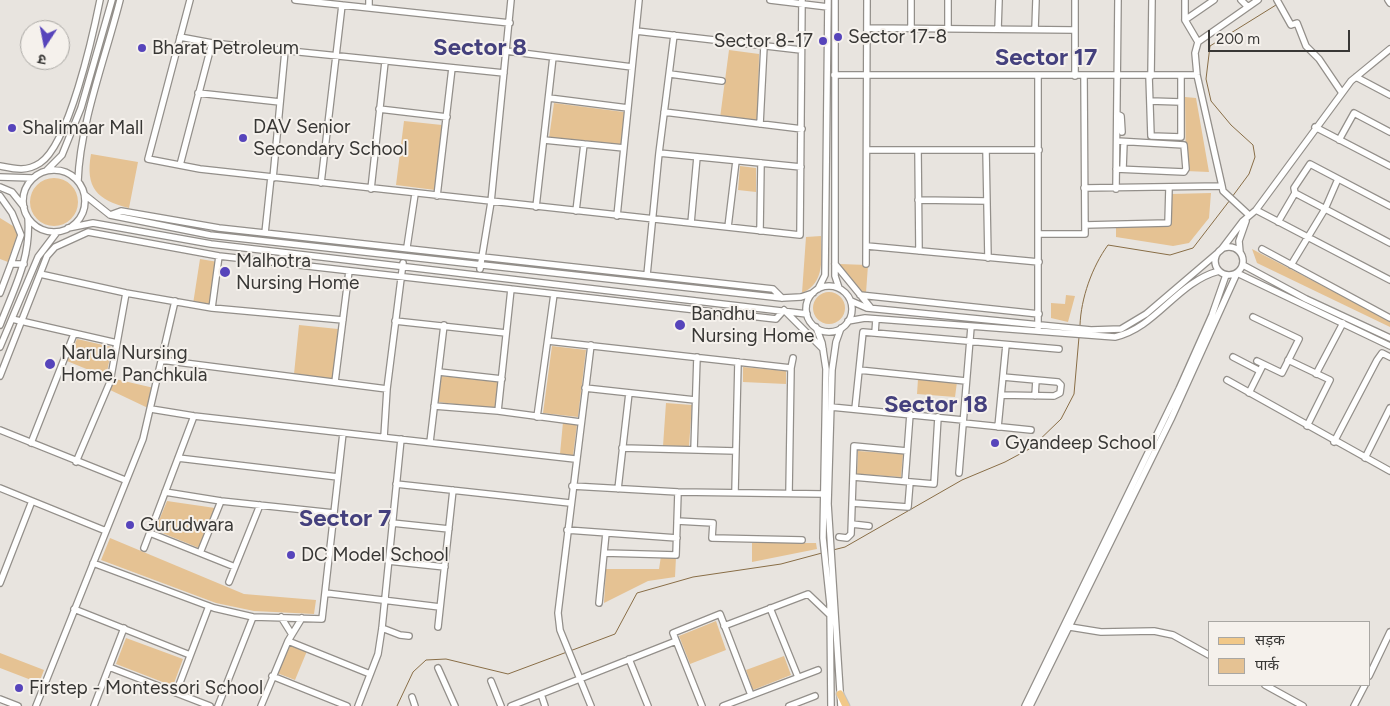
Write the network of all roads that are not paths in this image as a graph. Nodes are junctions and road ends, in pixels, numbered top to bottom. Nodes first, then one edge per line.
1 (100, 0) edge
2 (112, 0) edge
3 (120, 0) edge
4 (190, 0) edge
5 (295, 0) edge
6 (369, 0) edge
7 (511, 0) edge
8 (639, 0) edge
9 (770, 0) edge
10 (835, 0) edge
11 (867, 0) edge
12 (911, 0) edge
13 (948, 0) edge
14 (999, 0) edge
15 (1036, 0) edge
16 (1075, 0) edge
17 (1118, 0) edge
18 (1152, 0) edge
19 (1185, 0) edge
20 (1214, 0) edge
21 (1242, 0) edge
22 (1258, 0) edge
23 (1277, 0) edge
24 (802, 2) edge
25 (828, 3) edge
26 (342, 5) junction
27 (368, 8) junction
28 (1248, 8) junction
29 (1185, 20) junction
30 (510, 23) junction
31 (867, 28) junction
32 (911, 29) junction
33 (948, 29) junction
34 (998, 29) junction
35 (1035, 30) junction
36 (1074, 30) junction
37 (636, 31) junction
38 (674, 35) junction
39 (180, 37) junction
40 (1198, 42) junction
41 (212, 43) junction
42 (764, 46) junction
43 (801, 50) junction
44 (285, 51) junction
45 (506, 51) junction
46 (1388, 53) edge
47 (336, 56) junction
48 (553, 57) junction
49 (385, 62) junction
50 (632, 66) junction
51 (452, 68) junction
52 (504, 73) junction
53 (670, 74) junction
54 (834, 75) junction
55 (868, 75) junction
56 (1197, 75) junction
57 (1038, 76) junction
58 (1075, 76) junction
59 (1084, 76) junction
60 (1117, 76) junction
61 (1150, 76) junction
62 (1181, 76) junction
63 (1356, 77) junction
64 (722, 80) dead end
65 (198, 93) junction
66 (1342, 93) junction
67 (1390, 95) edge
68 (549, 98) junction
69 (1150, 101) junction
70 (280, 102) junction
71 (1181, 102) junction
72 (628, 108) junction
73 (379, 109) junction
74 (664, 112) junction
75 (1117, 114) junction
76 (447, 117) junction
77 (760, 124) junction
78 (1315, 127) junction
79 (802, 129) junction
80 (1122, 132) dead end
81 (1390, 132) edge
82 (544, 140) junction
83 (1339, 140) junction
84 (1121, 142) junction
85 (584, 144) junction
86 (624, 148) junction
87 (868, 150) junction
88 (918, 150) junction
89 (986, 150) junction
90 (1039, 150) junction
91 (659, 152) junction
92 (697, 157) junction
93 (736, 161) junction
94 (761, 164) junction
95 (180, 165) junction
96 (0, 166) edge
97 (1390, 166) edge
98 (801, 167) junction
99 (1120, 169) junction
100 (48, 170) junction
101 (0, 177) edge
102 (32, 178) junction
103 (272, 178) junction
104 (1338, 179) junction
105 (78, 181) junction
106 (321, 183) junction
107 (1222, 186) junction
108 (0, 187) edge
109 (1084, 188) junction
110 (1116, 188) junction
111 (1168, 188) junction
112 (371, 189) junction
113 (1295, 193) junction
114 (415, 194) junction
115 (85, 195) junction
116 (0, 196) edge
117 (437, 196) junction
118 (918, 200) junction
119 (987, 201) junction
120 (491, 202) junction
121 (1390, 206) edge
122 (24, 207) junction
123 (536, 207) junction
124 (1325, 209) junction
125 (1256, 210) junction
126 (576, 211) junction
127 (110, 215) junction
128 (1249, 215) junction
129 (617, 216) junction
130 (28, 218) junction
131 (654, 220) junction
132 (1278, 222) junction
133 (691, 224) junction
134 (1085, 224) junction
135 (728, 227) junction
136 (68, 228) junction
137 (119, 228) junction
138 (760, 231) junction
139 (57, 232) junction
140 (265, 232) junction
141 (1039, 234) junction
142 (1308, 237) junction
143 (123, 240) junction
144 (1390, 243) edge
145 (867, 246) junction
146 (407, 247) junction
147 (1262, 249) dead end
148 (1221, 250) junction
149 (919, 251) junction
150 (1240, 252) junction
151 (482, 255) junction
152 (219, 256) junction
153 (404, 257) junction
154 (988, 258) junction
155 (369, 262) junction
156 (1039, 262) junction
157 (11, 264) junction
158 (24, 264) junction
159 (835, 264) junction
160 (866, 264) dead end
161 (481, 265) junction
162 (1292, 265) junction
163 (402, 266) junction
164 (1243, 266) junction
165 (1219, 271) junction
166 (349, 272) junction
167 (363, 272) junction
168 (1237, 273) junction
169 (40, 274) junction
170 (479, 274) junction
171 (647, 275) junction
172 (1226, 275) junction
173 (400, 277) junction
174 (1390, 280) edge
175 (839, 288) junction
176 (511, 289) junction
177 (815, 291) junction
178 (0, 293) edge
179 (126, 294) junction
180 (554, 294) junction
181 (860, 295) junction
182 (782, 298) junction
183 (888, 298) junction
184 (175, 301) junction
185 (851, 301) junction
186 (212, 308) junction
187 (870, 308) junction
188 (882, 309) junction
189 (784, 310) junction
190 (807, 314) junction
191 (1039, 314) junction
192 (1253, 317) dead end
193 (1390, 318) edge
194 (12, 319) junction
195 (876, 319) junction
196 (343, 320) junction
197 (395, 321) junction
198 (848, 321) junction
199 (21, 322) junction
200 (1343, 323) junction
201 (0, 325) edge
202 (444, 325) junction
203 (816, 327) junction
204 (971, 327) junction
205 (842, 328) junction
206 (1038, 329) junction
207 (506, 333) junction
208 (875, 333) junction
209 (1091, 333) junction
210 (74, 334) junction
211 (1390, 338) edge
212 (548, 341) junction
213 (970, 341) junction
214 (117, 343) junction
215 (591, 345) junction
216 (1006, 345) junction
217 (1390, 346) edge
218 (0, 347) edge
219 (1059, 349) dead end
220 (824, 350) junction
221 (697, 357) junction
222 (1233, 357) dead end
223 (1390, 357) edge
224 (793, 358) dead end
225 (161, 360) junction
226 (1288, 360) junction
227 (738, 362) junction
228 (791, 368) junction
229 (859, 370) junction
230 (1260, 371) junction
231 (439, 372) junction
232 (1316, 374) junction
233 (0, 376) edge
234 (1003, 377) junction
235 (502, 380) junction
236 (1036, 380) junction
237 (1227, 380) dead end
238 (966, 381) junction
239 (335, 382) junction
240 (585, 388) junction
241 (387, 389) junction
242 (629, 393) junction
243 (1250, 393) junction
244 (1001, 395) junction
245 (1035, 396) junction
246 (695, 400) junction
247 (434, 406) junction
248 (830, 407) junction
249 (1390, 408) edge
250 (151, 409) junction
251 (855, 409) junction
252 (498, 411) junction
253 (910, 414) junction
254 (194, 416) junction
255 (537, 417) junction
256 (938, 417) junction
257 (580, 422) junction
258 (963, 422) junction
259 (998, 426) junction
260 (1307, 426) junction
261 (0, 430) edge
262 (1031, 430) dead end
263 (343, 433) junction
264 (384, 437) junction
265 (401, 439) junction
266 (430, 442) junction
267 (1334, 442) junction
268 (31, 443) junction
269 (622, 448) junction
270 (694, 450) junction
271 (736, 451) junction
272 (907, 451) junction
273 (178, 458) junction
274 (1365, 458) junction
275 (576, 459) junction
276 (76, 462) junction
277 (1390, 472) edge
278 (959, 473) dead end
279 (338, 477) junction
280 (853, 477) junction
281 (125, 480) junction
282 (907, 482) junction
283 (396, 484) junction
284 (572, 486) junction
285 (0, 488) edge
286 (453, 490) junction
287 (618, 490) junction
288 (165, 492) junction
289 (678, 492) junction
290 (735, 492) junction
291 (789, 493) junction
292 (823, 494) junction
293 (32, 501) junction
294 (221, 501) junction
295 (852, 502) junction
296 (570, 503) junction
297 (260, 505) junction
298 (334, 513) junction
299 (677, 521) junction
300 (392, 523) junction
301 (852, 524) junction
302 (869, 526) dead end
303 (106, 530) junction
304 (449, 530) junction
305 (567, 530) junction
306 (150, 533) junction
307 (606, 533) junction
308 (840, 537) dead end
309 (677, 538) junction
310 (802, 540) dead end
311 (827, 547) junction
312 (144, 548) dead end
313 (200, 553) junction
314 (604, 553) junction
315 (388, 561) junction
316 (828, 562) junction
317 (93, 563) junction
318 (235, 567) junction
319 (445, 567) junction
320 (229, 582) dead end
321 (0, 583) edge
322 (325, 592) junction
323 (384, 600) junction
324 (599, 603) dead end
325 (209, 606) junction
326 (440, 607) junction
327 (770, 608) junction
328 (74, 609) junction
329 (830, 615) junction
330 (253, 617) junction
331 (281, 617) junction
332 (302, 618) junction
333 (724, 626) junction
334 (1070, 626) junction
335 (438, 627) dead end
336 (124, 628) junction
337 (382, 628) junction
338 (1390, 632) edge
339 (292, 633) junction
340 (409, 636) dead end
341 (288, 641) junction
342 (676, 641) junction
343 (190, 654) junction
344 (1208, 654) edge
345 (629, 659) junction
346 (109, 667) junction
347 (438, 668) dead end
348 (818, 670) dead end
349 (370, 674) junction
350 (1370, 674) edge
351 (272, 676) junction
352 (798, 677) junction
353 (580, 678) junction
354 (491, 681) dead end
355 (1266, 686) edge
356 (1364, 686) edge
357 (176, 693) junction
358 (541, 694) junction
359 (840, 694) junction
360 (751, 695) junction
361 (814, 696) dead end
362 (412, 697) dead end
363 (0, 699) edge
364 (18, 706) edge
365 (36, 706) edge
366 (94, 706) edge
367 (210, 706) edge
368 (218, 706) edge
369 (260, 706) edge
370 (347, 706) edge
371 (358, 706) edge
372 (415, 706) edge
373 (455, 706) edge
374 (501, 706) edge
375 (511, 706) edge
376 (545, 706) edge
377 (591, 706) edge
378 (648, 706) edge
379 (702, 706) edge
380 (723, 706) edge
381 (789, 706) edge
382 (831, 706) edge
383 (841, 706) edge
384 (846, 706) edge
385 (1024, 706) edge
386 (1030, 706) edge
387 (1304, 706) edge
388 (1354, 706) edge

1 - 96 street
2 - 100 street
3 - 105 street
4 - 39 street
5 - 26 street
6 - 27 street
7 - 30 street
8 - 37 street
9 - 24 street
10 - 54 street
11 - 31 street
12 - 32 street
13 - 33 street
14 - 34 street
15 - 35 street
16 - 36 street
17 - 60 street
18 - 61 street
19 - 29 street
20 - 29 street
21 - 28 street
22 - 28 street
23 - 66 street
24 - 25 street
24 - 43 street
25 - 177 street
26 - 27 street
26 - 47 street
27 - 30 street
28 - 40 street
29 - 40 street
30 - 45 street
31 - 32 street
31 - 55 street
32 - 33 street
33 - 34 street
34 - 35 street
35 - 36 street
36 - 58 street
37 - 38 street
37 - 50 street
38 - 42 street
38 - 53 street
39 - 41 street
39 - 95 street
40 - 56 street
41 - 44 street
41 - 65 street
42 - 43 street
42 - 77 street
43 - 79 street
44 - 47 street
44 - 70 street
45 - 48 street
45 - 52 street
46 - 63 street
47 - 49 street
47 - 106 street
48 - 50 street
48 - 68 street
49 - 51 street
49 - 73 street
50 - 72 street
51 - 52 street
51 - 76 street
52 - 120 street
53 - 64 street
53 - 74 street
54 - 55 street
54 - 159 street
55 - 57 street
55 - 87 street
56 - 62 street
56 - 107 street
57 - 58 street
57 - 90 street
58 - 59 street
59 - 60 street
59 - 109 street
60 - 61 street
60 - 75 street
61 - 62 street
61 - 69 street
62 - 71 street
63 - 66 street
63 - 67 street
65 - 70 street
65 - 95 street
66 - 78 street
68 - 72 street
68 - 82 street
69 - 71 street
69 - 71 street
70 - 103 street
72 - 86 street
73 - 76 street
73 - 112 street
74 - 77 street
74 - 91 street
75 - 80 street
75 - 84 street
76 - 117 street
77 - 79 street
78 - 83 street
78 - 125 street
79 - 98 street
81 - 83 street
82 - 85 street
82 - 123 street
83 - 97 street
84 - 99 street
84 - 99 street
85 - 86 street
85 - 126 street
86 - 129 street
87 - 88 street
87 - 145 street
88 - 89 street
88 - 118 street
89 - 90 street
89 - 119 street
90 - 141 street
91 - 92 street
91 - 131 street
92 - 93 street
92 - 133 street
93 - 94 street
93 - 135 street
94 - 98 street
94 - 138 street
95 - 103 street
98 - 138 street
99 - 110 street
100 - 102 street
100 - 105 street
101 - 102 street
102 - 122 street
103 - 106 street
103 - 140 street
104 - 113 street
104 - 121 street
104 - 124 street
105 - 115 street
106 - 112 street
107 - 111 street
107 - 128 street
108 - 122 street
109 - 110 street
109 - 134 street
110 - 111 street
111 - 134 street
112 - 114 street
113 - 124 street
113 - 132 street
114 - 117 street
114 - 146 street
115 - 127 street
115 - 136 street
116 - 157 street
117 - 120 street
118 - 119 street
118 - 149 street
119 - 154 street
120 - 123 street
120 - 151 street
122 - 130 street
123 - 126 street
124 - 142 street
124 - 144 street
125 - 128 street
125 - 132 street
126 - 129 street
127 - 140 street
127 - 153 street
128 - 148 street
128 - 150 street
129 - 131 street
130 - 139 street
130 - 158 street
131 - 133 street
131 - 171 street
132 - 142 street
133 - 135 street
134 - 141 street
135 - 138 street
136 - 137 street
136 - 139 street
137 - 143 street
137 - 155 street
139 - 194 street
140 - 146 street
141 - 156 street
142 - 162 street
142 - 174 street
143 - 152 street
143 - 169 street
145 - 149 street
145 - 160 street
146 - 151 street
147 - 162 street
148 - 150 street
148 - 165 street
148 - 209 street
149 - 154 street
150 - 164 street
151 - 161 street
151 - 171 street
152 - 166 street
152 - 186 street
153 - 161 street
153 - 163 street
154 - 156 street
155 - 163 street
155 - 167 street
156 - 191 street
157 - 158 street
157 - 178 street
158 - 201 street
159 - 175 street
159 - 181 street
161 - 170 street
161 - 182 street
162 - 193 street
163 - 170 street
163 - 173 street
164 - 168 street
164 - 211 street
165 - 172 street
165 - 209 street
166 - 167 street
166 - 196 street
167 - 173 street
168 - 172 street
168 - 200 street
168 - 334 street
169 - 179 street
169 - 199 street
170 - 189 street
171 - 182 street
172 - 385 street
173 - 176 street
173 - 197 street
175 - 177 street
175 - 185 street
176 - 180 street
176 - 207 street
177 - 182 street
177 - 190 street
179 - 184 street
179 - 214 street
180 - 189 street
180 - 212 street
181 - 183 street
181 - 187 street
183 - 188 street
183 - 191 street
184 - 186 street
184 - 225 street
185 - 187 street
185 - 198 street
186 - 196 street
187 - 188 street
188 - 206 street
189 - 190 street
189 - 220 street
190 - 203 street
191 - 206 street
192 - 226 street
194 - 199 street
194 - 218 street
195 - 198 street
195 - 204 street
195 - 208 street
196 - 239 street
197 - 202 street
197 - 241 street
198 - 205 street
199 - 210 street
199 - 233 street
200 - 217 street
200 - 232 street
202 - 207 street
202 - 231 street
203 - 205 street
203 - 220 street
204 - 206 street
204 - 213 street
205 - 248 street
206 - 209 street
207 - 235 street
208 - 213 street
208 - 229 street
210 - 214 street
210 - 268 street
212 - 215 street
212 - 255 street
213 - 216 street
213 - 238 street
214 - 276 street
215 - 221 street
215 - 240 street
216 - 219 street
216 - 234 street
220 - 292 street
221 - 227 street
221 - 246 street
222 - 230 street
223 - 267 street
224 - 228 street
225 - 239 street
225 - 250 street
226 - 230 street
226 - 232 street
227 - 228 street
227 - 271 street
228 - 291 street
229 - 238 street
229 - 251 street
230 - 243 street
231 - 235 street
231 - 247 street
232 - 260 street
234 - 236 street
234 - 244 street
235 - 252 street
236 - 245 street
236 - 245 street
237 - 243 street
238 - 258 street
239 - 241 street
240 - 242 street
240 - 257 street
241 - 264 street
242 - 246 street
242 - 269 street
243 - 260 street
244 - 245 street
244 - 259 street
246 - 270 street
247 - 252 street
247 - 266 street
248 - 251 street
248 - 311 street
249 - 274 street
250 - 254 street
250 - 281 street
251 - 253 street
252 - 255 street
253 - 256 street
253 - 272 street
254 - 263 street
254 - 273 street
255 - 257 street
256 - 258 street
256 - 282 street
257 - 275 street
258 - 259 street
258 - 278 street
259 - 262 street
260 - 267 street
261 - 268 street
263 - 264 street
263 - 279 street
264 - 265 street
265 - 266 street
265 - 283 street
266 - 275 street
267 - 274 street
268 - 276 street
269 - 270 street
269 - 287 street
270 - 271 street
271 - 290 street
272 - 280 street
272 - 282 street
273 - 279 street
273 - 288 street
274 - 277 street
275 - 284 street
276 - 281 street
279 - 298 street
280 - 282 street
280 - 295 street
281 - 303 street
282 - 295 street
283 - 286 street
283 - 300 street
284 - 287 street
284 - 296 street
285 - 293 street
286 - 296 street
286 - 304 street
287 - 289 street
288 - 294 street
288 - 306 street
289 - 290 street
289 - 299 street
290 - 291 street
291 - 292 street
292 - 311 street
293 - 303 street
293 - 321 street
294 - 297 street
294 - 313 street
295 - 301 street
296 - 305 street
297 - 298 street
297 - 318 street
298 - 322 street
299 - 309 street
299 - 310 street
300 - 304 street
300 - 315 street
301 - 302 street
301 - 308 street
303 - 317 street
304 - 319 street
305 - 307 street
305 - 353 street
306 - 312 street
306 - 313 street
307 - 309 street
307 - 314 street
309 - 314 street
311 - 316 street
313 - 318 street
314 - 324 street
315 - 319 street
315 - 323 street
316 - 329 street
316 - 359 street
317 - 325 street
317 - 328 street
318 - 320 street
319 - 326 street
322 - 323 street
322 - 332 street
323 - 326 street
323 - 337 street
325 - 330 street
325 - 343 street
326 - 335 street
327 - 329 street
327 - 333 street
327 - 352 street
328 - 336 street
328 - 365 street
329 - 382 street
330 - 331 street
330 - 368 street
331 - 332 street
331 - 339 street
332 - 339 street
333 - 342 street
333 - 360 street
334 - 344 street
334 - 386 street
336 - 343 street
336 - 346 street
337 - 340 street
337 - 349 street
338 - 350 street
339 - 341 street
341 - 349 street
341 - 351 street
342 - 345 street
342 - 379 street
343 - 357 street
345 - 353 street
345 - 378 street
346 - 357 street
346 - 366 street
347 - 373 street
348 - 352 street
349 - 371 street
351 - 369 street
351 - 370 street
352 - 360 street
353 - 358 street
353 - 377 street
354 - 374 street
355 - 387 street
356 - 388 street
357 - 367 street
358 - 375 street
358 - 376 street
359 - 383 street
359 - 384 main road
360 - 380 street
361 - 381 street
362 - 372 street
363 - 364 street

